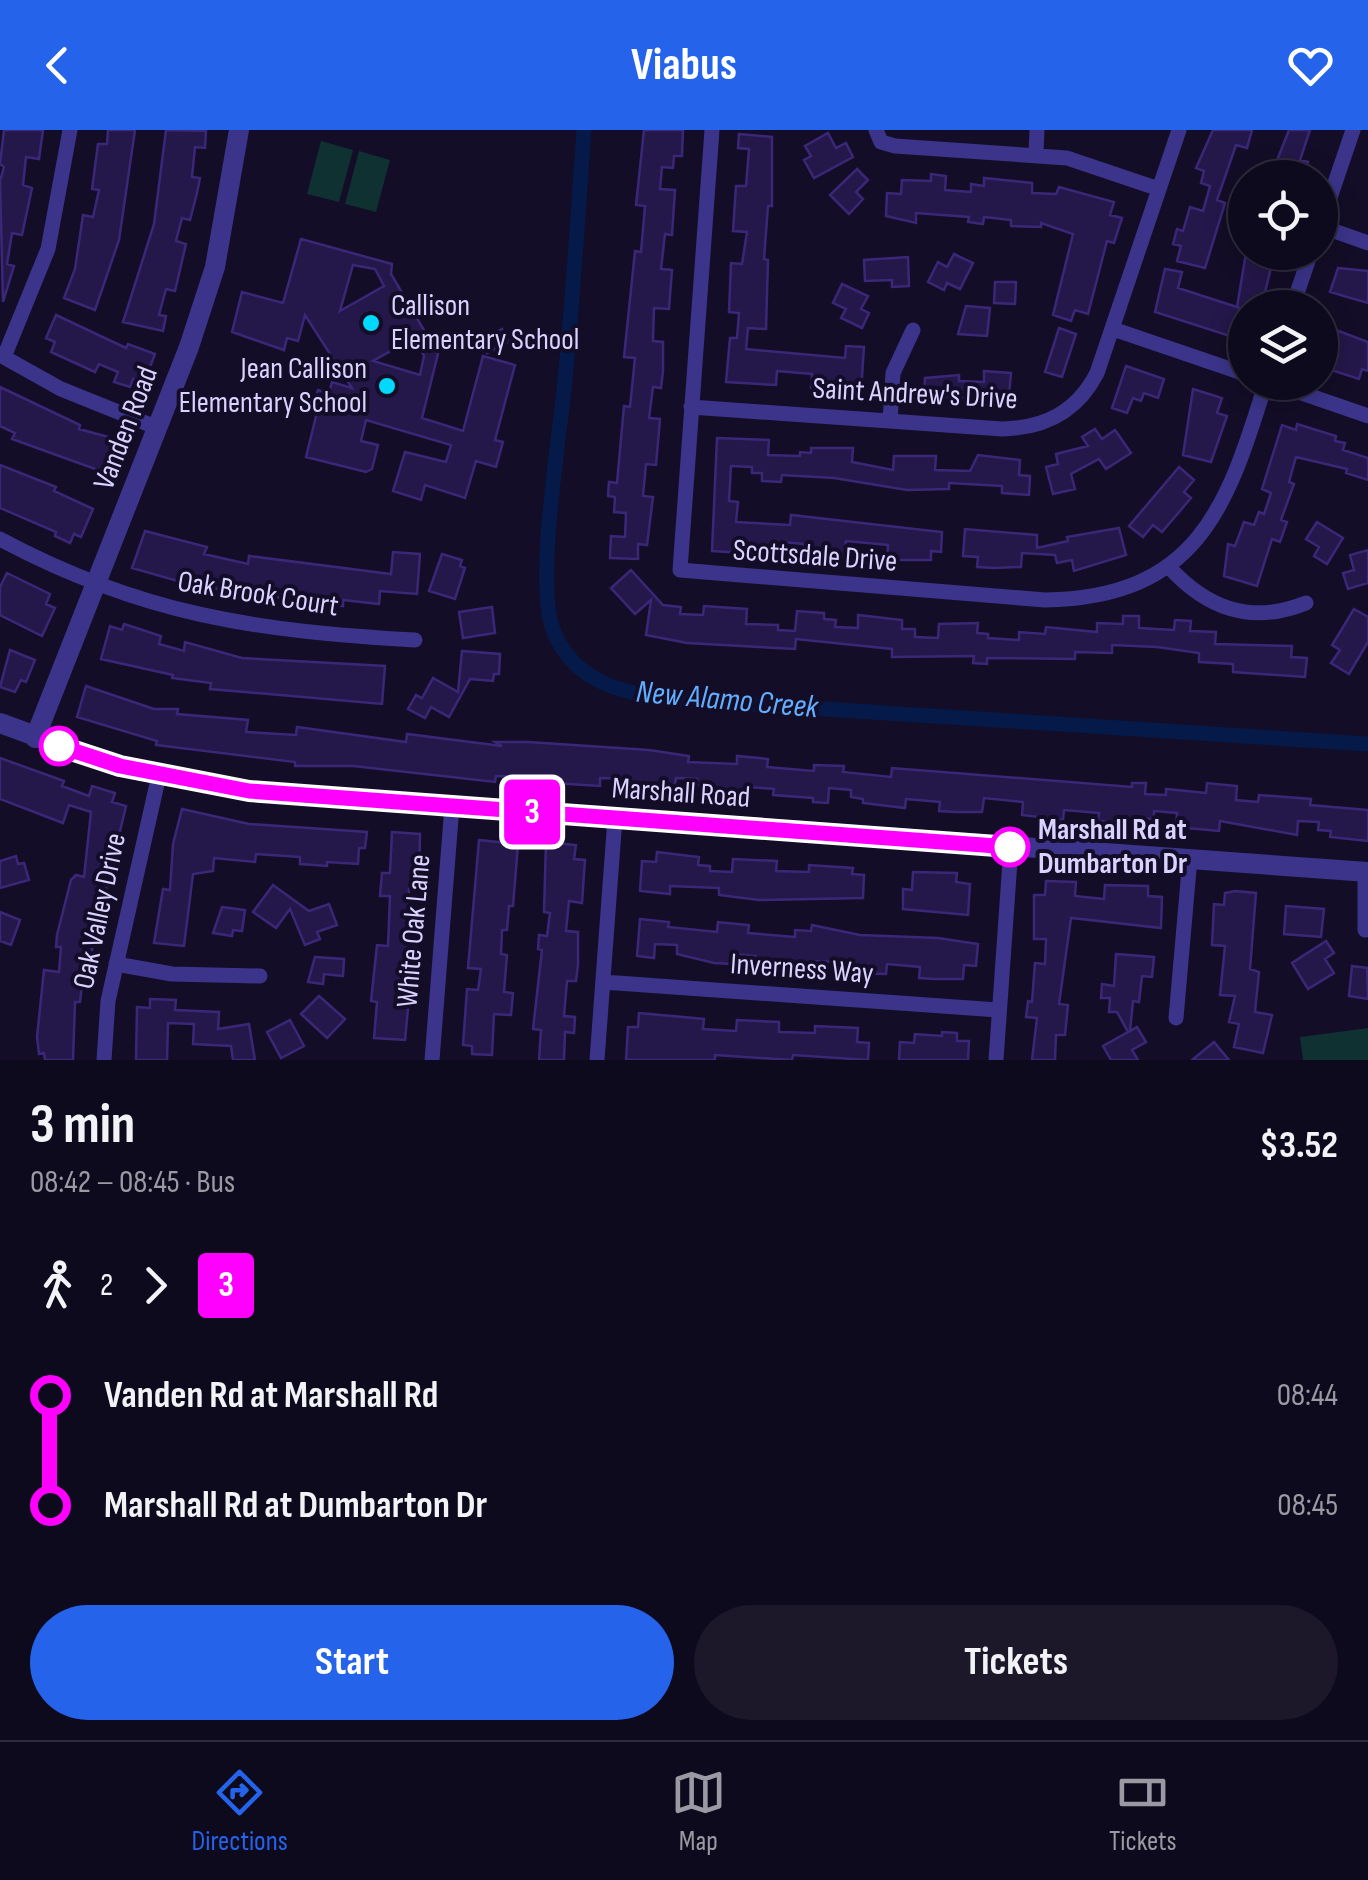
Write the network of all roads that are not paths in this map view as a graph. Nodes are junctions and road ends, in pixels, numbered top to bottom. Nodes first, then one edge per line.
1 (70, 130) edge
2 (239, 130) edge
3 (712, 130) edge
4 (876, 130) edge
5 (1038, 130) edge
6 (1179, 130) edge
7 (1353, 130) edge
8 (1036, 152) junction
9 (1338, 174) edge
10 (1159, 189) junction
11 (1338, 233) edge
12 (1368, 243) edge
13 (1113, 329) junction
14 (913, 330) dead end
15 (2, 356) edge
16 (1228, 368) edge
17 (1261, 400) edge
18 (1321, 400) edge
19 (691, 407) junction
20 (1368, 416) edge
21 (890, 421) junction
22 (158, 428) junction
23 (0, 539) edge
24 (1168, 566) junction
25 (96, 586) junction
26 (1306, 603) dead end
27 (415, 640) dead end
28 (0, 723) edge
29 (35, 738) junction
30 (159, 775) junction
31 (452, 806) junction
32 (615, 818) junction
33 (1010, 847) junction
34 (1190, 858) junction
35 (1367, 872) edge
36 (1365, 930) dead end
37 (116, 964) junction
38 (260, 976) dead end
39 (603, 982) junction
40 (998, 1010) junction
41 (1176, 1018) dead end
42 (104, 1060) edge
43 (432, 1060) edge
44 (597, 1060) edge
45 (996, 1060) edge

1 - 15 street
2 - 22 street, Vanden Road
3 - 19 street, Scottsdale Drive
4 - 8 street
5 - 8 street
6 - 10 street, Saint Andrew's Drive
7 - 9 street
8 - 10 street
10 - 13 street, Saint Andrew's Drive
11 - 12 street
13 - 16 street
13 - 21 street, Saint Andrew's Drive
14 - 21 street
15 - 22 street
17 - 24 street, Scottsdale Drive
18 - 20 street
19 - 21 street, Saint Andrew's Drive
19 - 24 street, Scottsdale Drive
22 - 25 street, Vanden Road
23 - 25 street, Oak Brook Court
24 - 26 street
25 - 27 street, Oak Brook Court
25 - 29 street, Vanden Road
28 - 29 street, Marshall Road
29 - 30 street, Marshall Road
30 - 31 street, Marshall Road
30 - 37 street, Oak Valley Drive
31 - 32 street, Marshall Road
31 - 43 street, White Oak Lane
32 - 33 street, Marshall Road
32 - 39 street
33 - 34 street, Marshall Road
33 - 40 street
34 - 35 street, Marshall Road
34 - 41 street
35 - 36 street
37 - 38 street
37 - 42 street, Oak Valley Drive
39 - 40 street, Inverness Way
39 - 44 street
40 - 45 street

